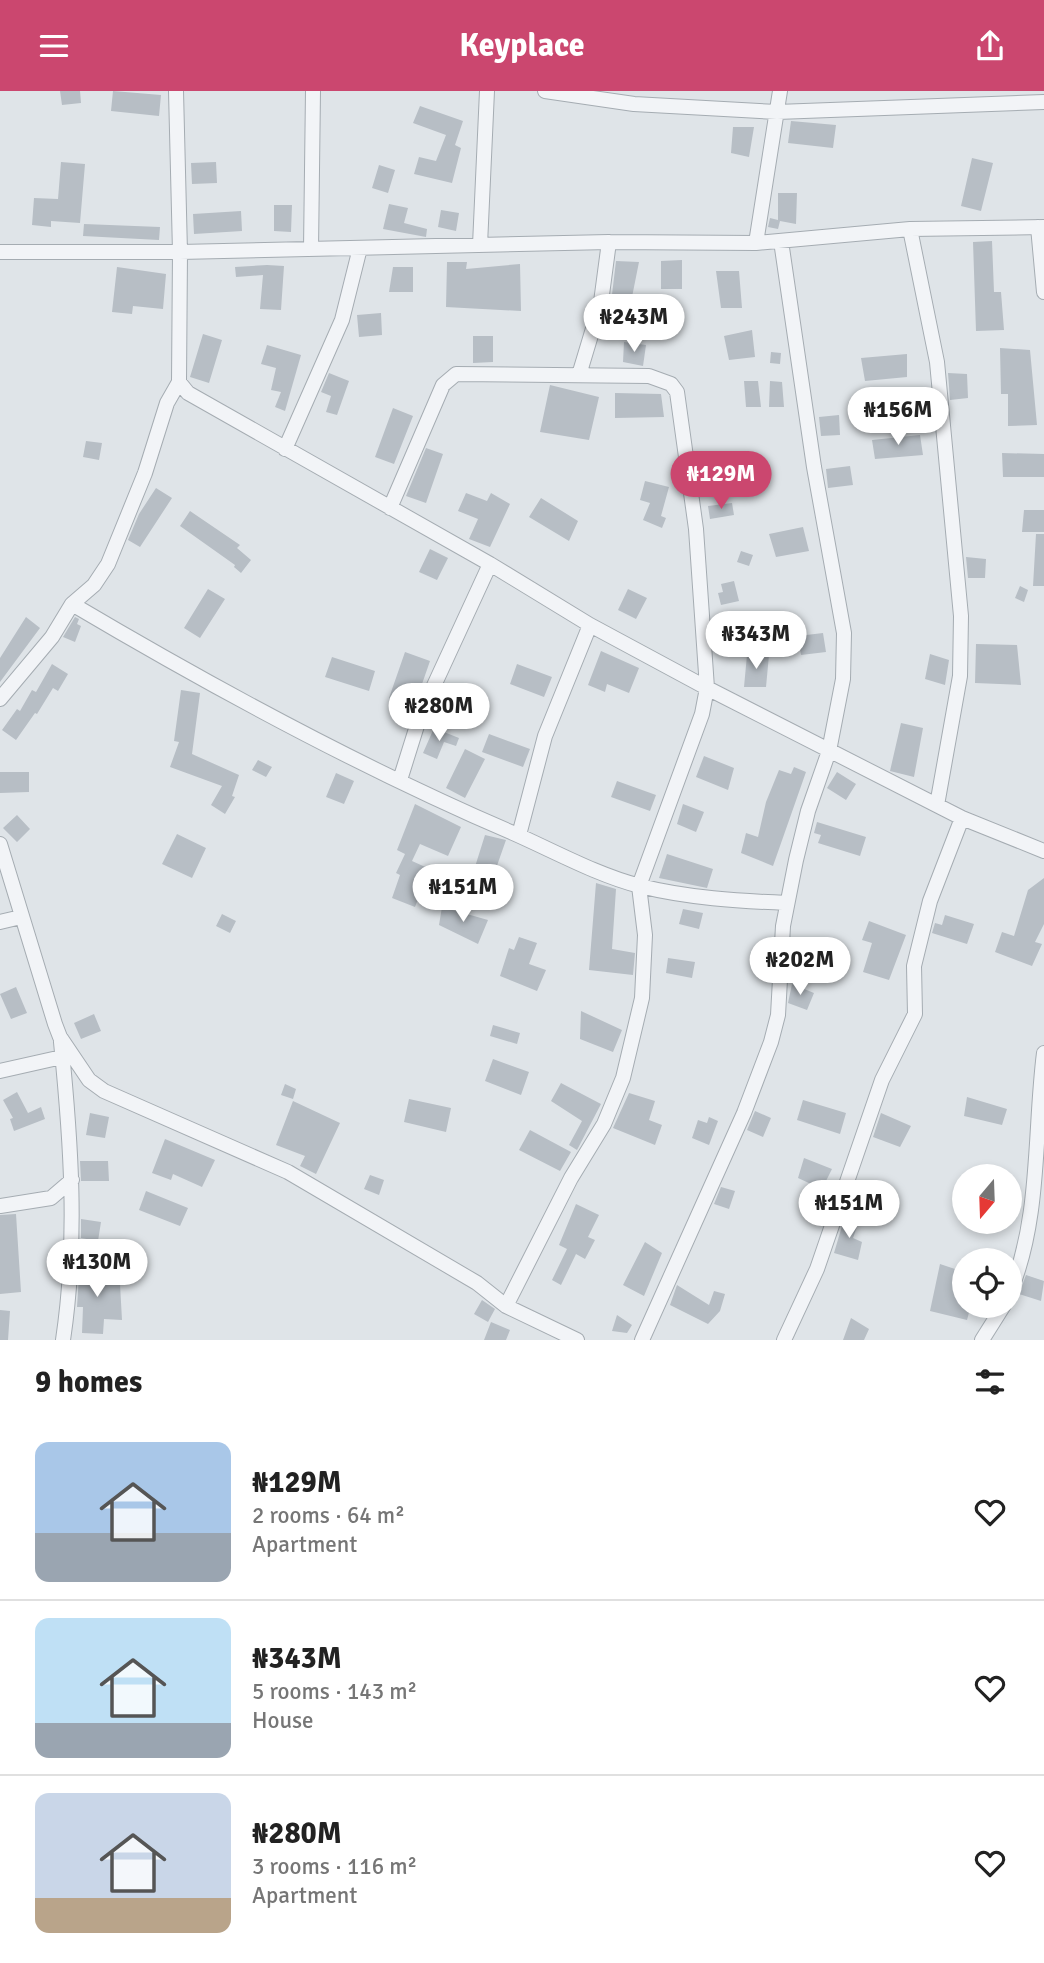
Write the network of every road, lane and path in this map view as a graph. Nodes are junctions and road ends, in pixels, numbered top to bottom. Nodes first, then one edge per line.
1 (176, 91) edge
2 (313, 91) edge
3 (487, 91) edge
4 (545, 91) edge
5 (780, 91) edge
6 (1010, 96) edge
7 (1044, 102) edge
8 (777, 112) junction
9 (1041, 227) edge
10 (910, 229) junction
11 (781, 241) junction
12 (609, 242) junction
13 (756, 243) junction
14 (480, 245) junction
15 (360, 248) junction
16 (311, 249) junction
17 (0, 252) edge
18 (180, 252) junction
19 (1044, 292) edge
20 (579, 375) junction
21 (179, 382) junction
22 (285, 449) junction
23 (390, 508) junction
24 (490, 564) junction
25 (72, 604) junction
26 (590, 625) junction
27 (707, 688) junction
28 (0, 698) edge
29 (829, 751) junction
30 (400, 780) junction
31 (937, 805) junction
32 (962, 818) junction
33 (519, 835) junction
34 (0, 844) edge
35 (1044, 851) edge
36 (639, 886) junction
37 (787, 902) junction
38 (21, 917) junction
39 (0, 922) edge
40 (60, 1037) junction
41 (1044, 1053) edge
42 (62, 1058) junction
43 (0, 1071) edge
44 (72, 1180) junction
45 (0, 1206) edge
46 (1022, 1251) edge
47 (506, 1306) junction
48 (996, 1318) edge
49 (63, 1340) edge
50 (577, 1340) edge
51 (642, 1340) edge
52 (785, 1340) edge
53 (982, 1340) edge

1 - 18 street
2 - 16 street
3 - 14 street
4 - 8 street
5 - 8 street
6 - 7 street
6 - 8 street
8 - 13 street
9 - 10 street
9 - 19 street
10 - 11 street
10 - 31 street
11 - 13 street
11 - 29 street
12 - 13 street
12 - 14 street
12 - 20 street
14 - 15 street
15 - 16 street
15 - 22 street
16 - 18 street
17 - 18 street
18 - 21 street
20 - 23 street
20 - 27 street
21 - 22 street
21 - 25 street
22 - 23 street
23 - 24 street
24 - 26 street
24 - 30 street
25 - 28 street
25 - 30 street
26 - 27 street
26 - 33 street
27 - 29 street
27 - 36 street
29 - 31 street
29 - 37 street
30 - 33 street
31 - 32 street
32 - 35 street
32 - 52 street
33 - 36 street
34 - 38 street
36 - 37 street
36 - 47 street
37 - 51 street
38 - 39 street
38 - 40 street
40 - 42 street
40 - 47 street
41 - 46 street
42 - 43 street
42 - 44 street
44 - 45 street
44 - 49 street
47 - 50 street
48 - 53 street

